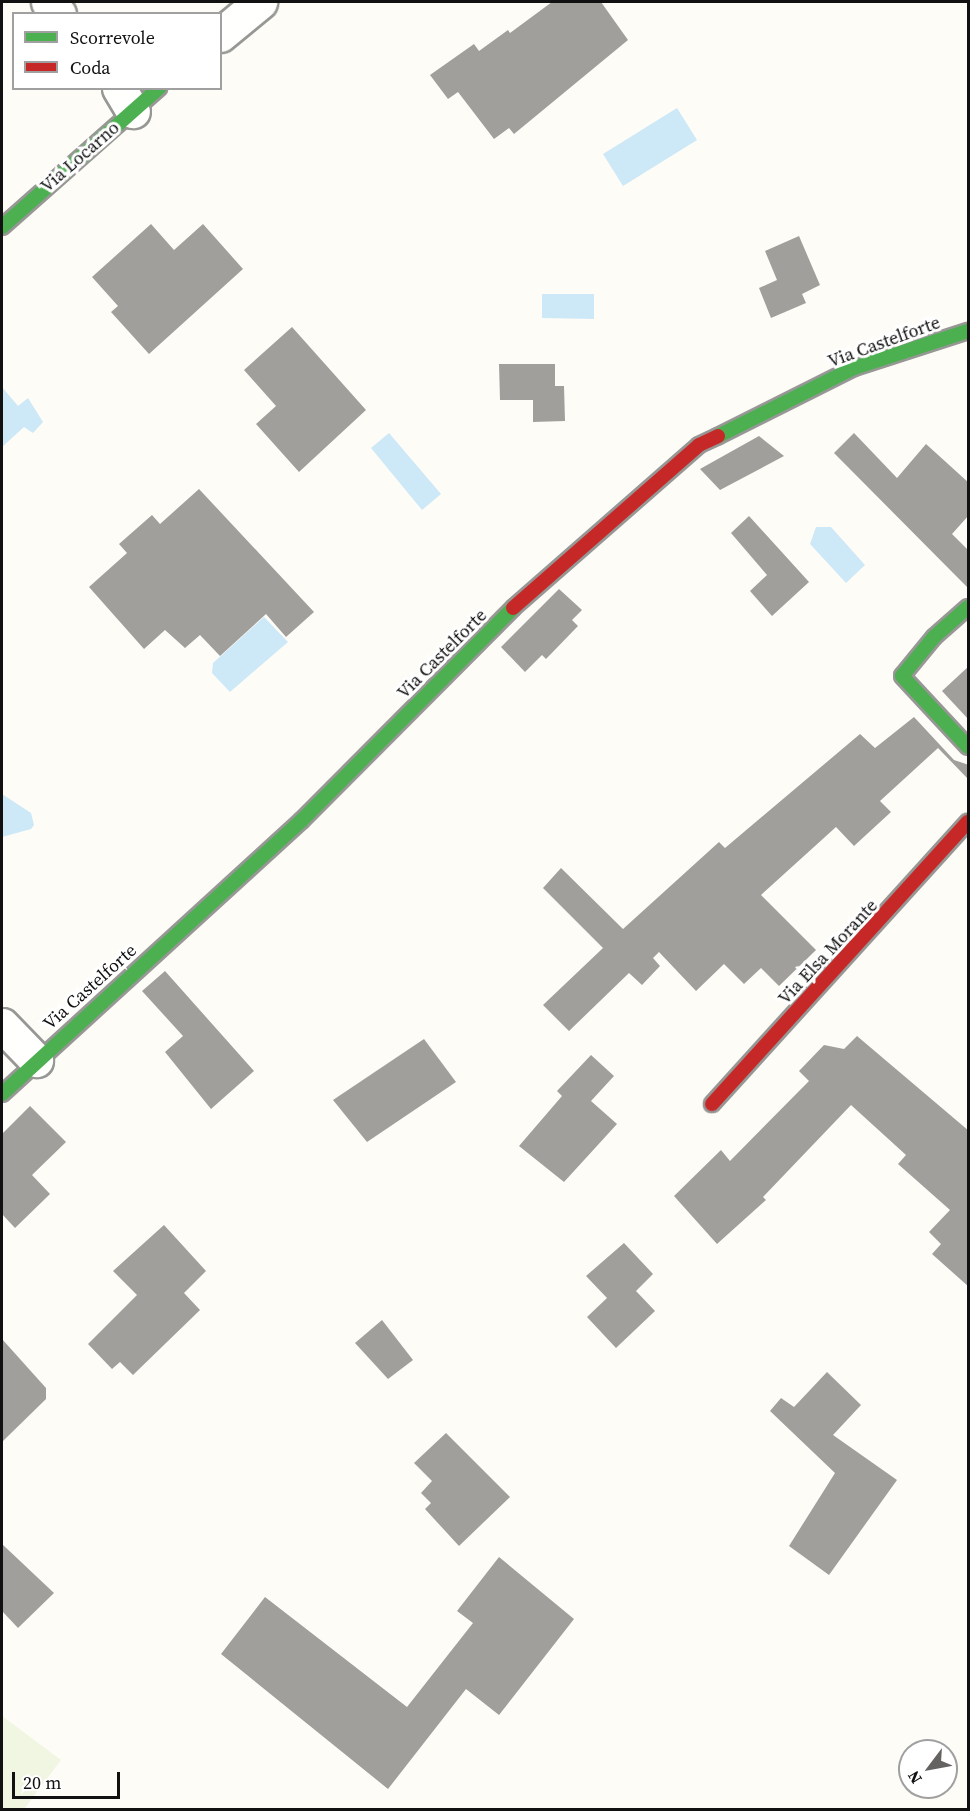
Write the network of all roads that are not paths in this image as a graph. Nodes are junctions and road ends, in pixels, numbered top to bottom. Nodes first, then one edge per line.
1 (260, 2) edge
2 (222, 33) edge
3 (154, 90) edge
4 (126, 100) edge
5 (2, 227) edge
6 (969, 331) edge
7 (969, 607) edge
8 (969, 747) edge
9 (969, 822) edge
10 (2, 1025) edge
11 (36, 1060) junction
12 (2, 1094) edge
13 (712, 1104) dead end

1 - 2 street
3 - 4 street, Via Locarno
4 - 5 street, Via Locarno
6 - 11 street, Via Castelforte
7 - 8 street
9 - 13 street, Via Elsa Morante
10 - 11 street
11 - 12 street, Via Castelforte

